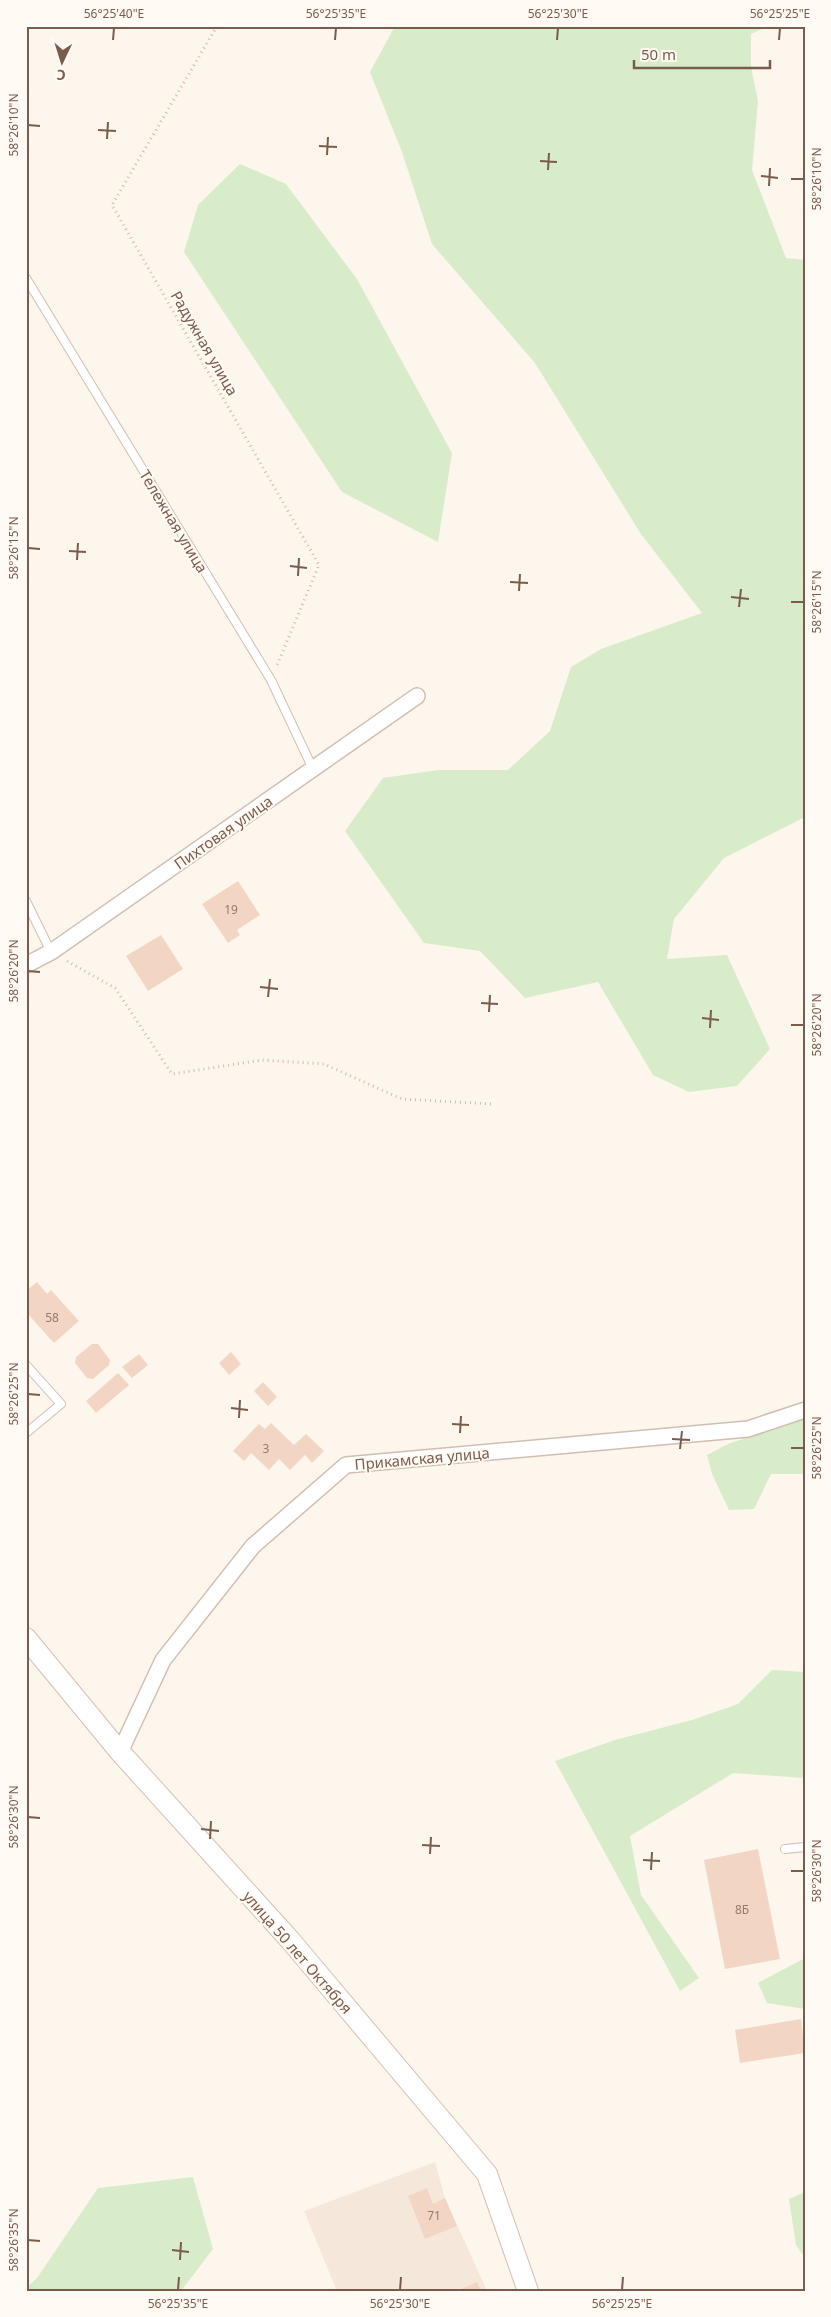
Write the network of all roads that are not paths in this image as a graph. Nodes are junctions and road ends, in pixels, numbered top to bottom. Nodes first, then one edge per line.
1 (26, 278) edge
2 (417, 696) dead end
3 (313, 769) junction
4 (26, 901) edge
5 (51, 952) junction
6 (26, 965) edge
7 (26, 1364) edge
8 (805, 1410) edge
9 (26, 1433) edge
10 (26, 1638) edge
11 (120, 1752) junction
12 (805, 1847) edge
13 (785, 1849) dead end
14 (528, 2291) edge

1 - 3 lane, Тележная улица
2 - 3 street, Пихтовая улица
3 - 5 street, Пихтовая улица
4 - 5 lane
5 - 6 street, Пихтовая улица
7 - 9 lane
8 - 11 street, Прикамская улица
10 - 11 main road, улица 50 лет Октября
11 - 14 main road, улица 50 лет Октября
12 - 13 lane

